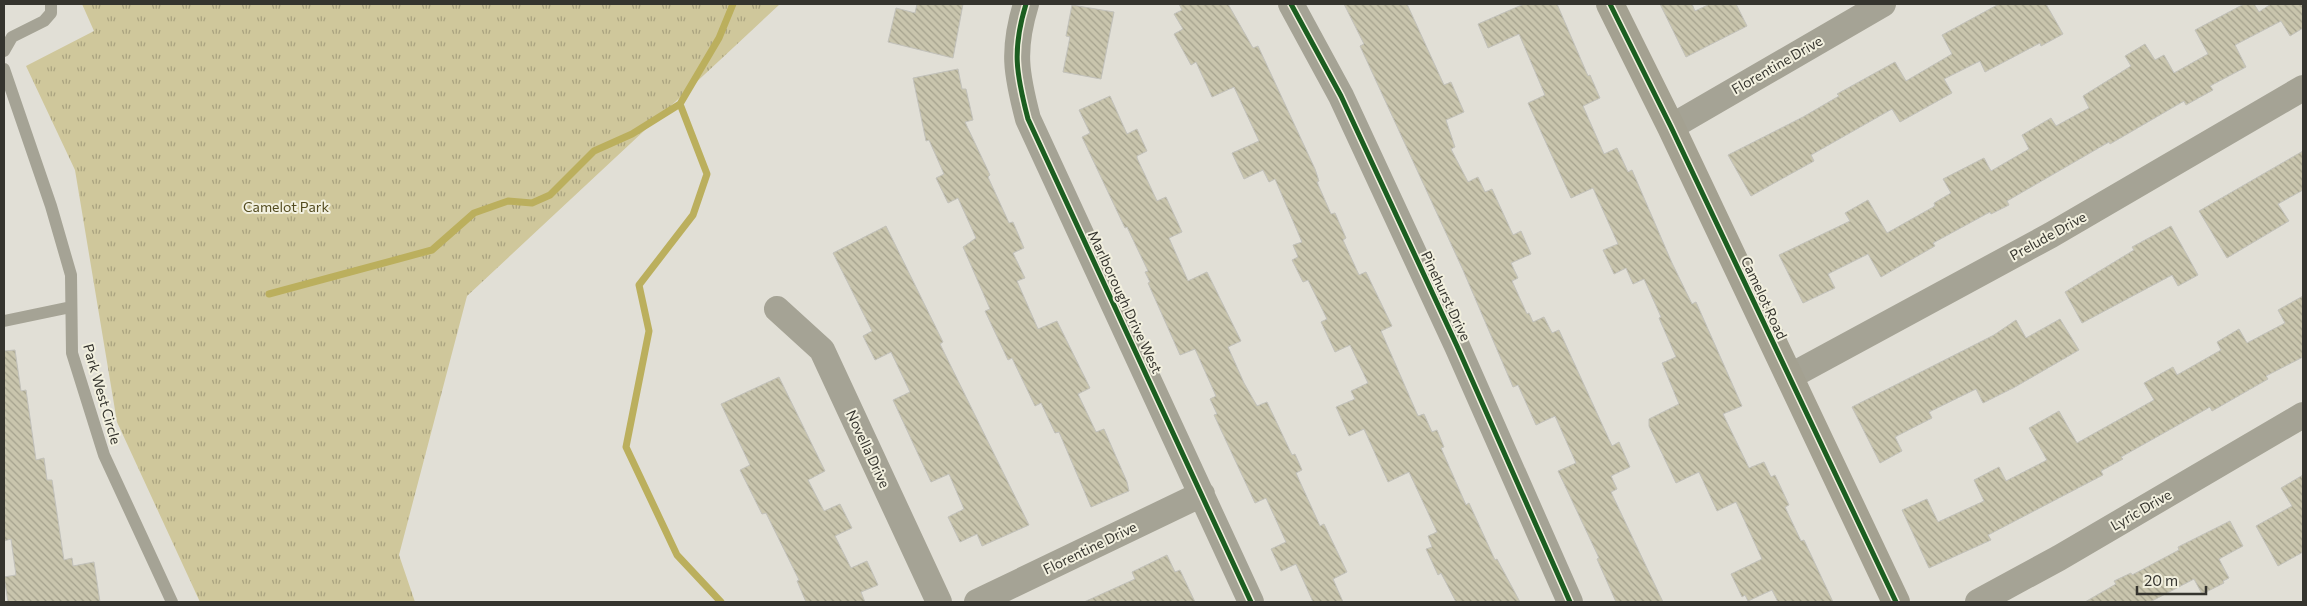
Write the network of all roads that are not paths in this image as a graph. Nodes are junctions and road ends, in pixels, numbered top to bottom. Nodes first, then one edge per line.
1 (51, 4) edge
2 (1026, 4) edge
3 (1291, 4) edge
4 (1610, 4) edge
5 (1883, 4) edge
6 (4, 51) edge
7 (4, 69) edge
8 (2303, 88) edge
9 (1671, 127) junction
10 (71, 307) junction
11 (777, 309) dead end
12 (4, 321) edge
13 (1789, 377) junction
14 (2303, 415) edge
15 (1202, 494) junction
16 (172, 602) edge
17 (939, 602) edge
18 (978, 602) edge
19 (1251, 602) edge
20 (1570, 602) edge
21 (1896, 602) edge
22 (1978, 602) edge

1 - 6 lane
2 - 15 street, Marlborough Drive West
3 - 20 street, Pinehurst Drive
4 - 9 street, Camelot Road
5 - 9 street, Florentine Drive
7 - 10 lane, Park West Circle
8 - 13 street, Prelude Drive
9 - 13 street, Camelot Road
10 - 12 lane
10 - 16 lane, Park West Circle
11 - 17 street, Novella Drive
13 - 21 street, Camelot Road
14 - 22 street, Lyric Drive
15 - 18 street, Florentine Drive
15 - 19 street, Marlborough Drive West

